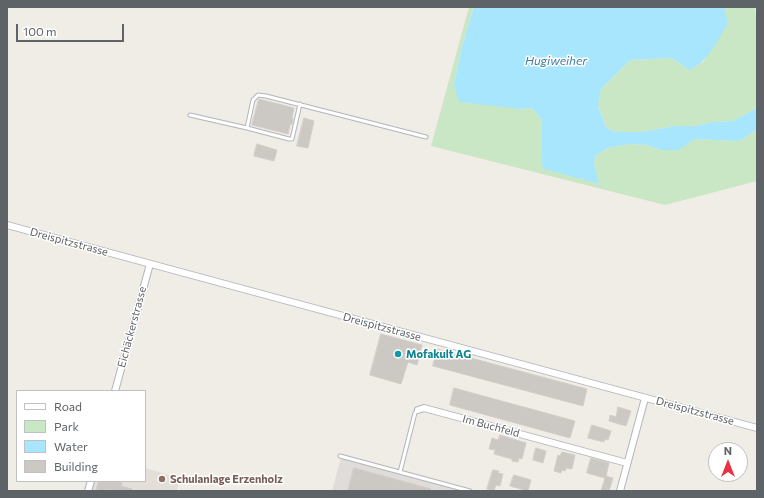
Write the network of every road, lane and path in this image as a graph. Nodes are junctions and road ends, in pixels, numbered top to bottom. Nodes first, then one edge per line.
1 (300, 104) junction
2 (190, 115) dead end
3 (246, 128) junction
4 (426, 137) dead end
5 (7, 225) edge
6 (150, 264) junction
7 (115, 390) edge
8 (645, 398) junction
9 (418, 410) joint
10 (757, 428) edge
11 (340, 456) dead end
12 (627, 464) junction
13 (400, 472) junction
14 (470, 491) edge
15 (620, 491) edge

1 - 3 lane
1 - 3 lane
1 - 4 lane
2 - 3 lane
5 - 6 street, Dreispitzstrasse
6 - 7 street, Eichäckerstrasse
6 - 8 street, Dreispitzstrasse
8 - 10 street, Dreispitzstrasse
8 - 12 street
9 - 12 street, Im Buchfeld
9 - 13 lane, Im Buchfeld
11 - 13 lane
12 - 15 street
13 - 14 lane

